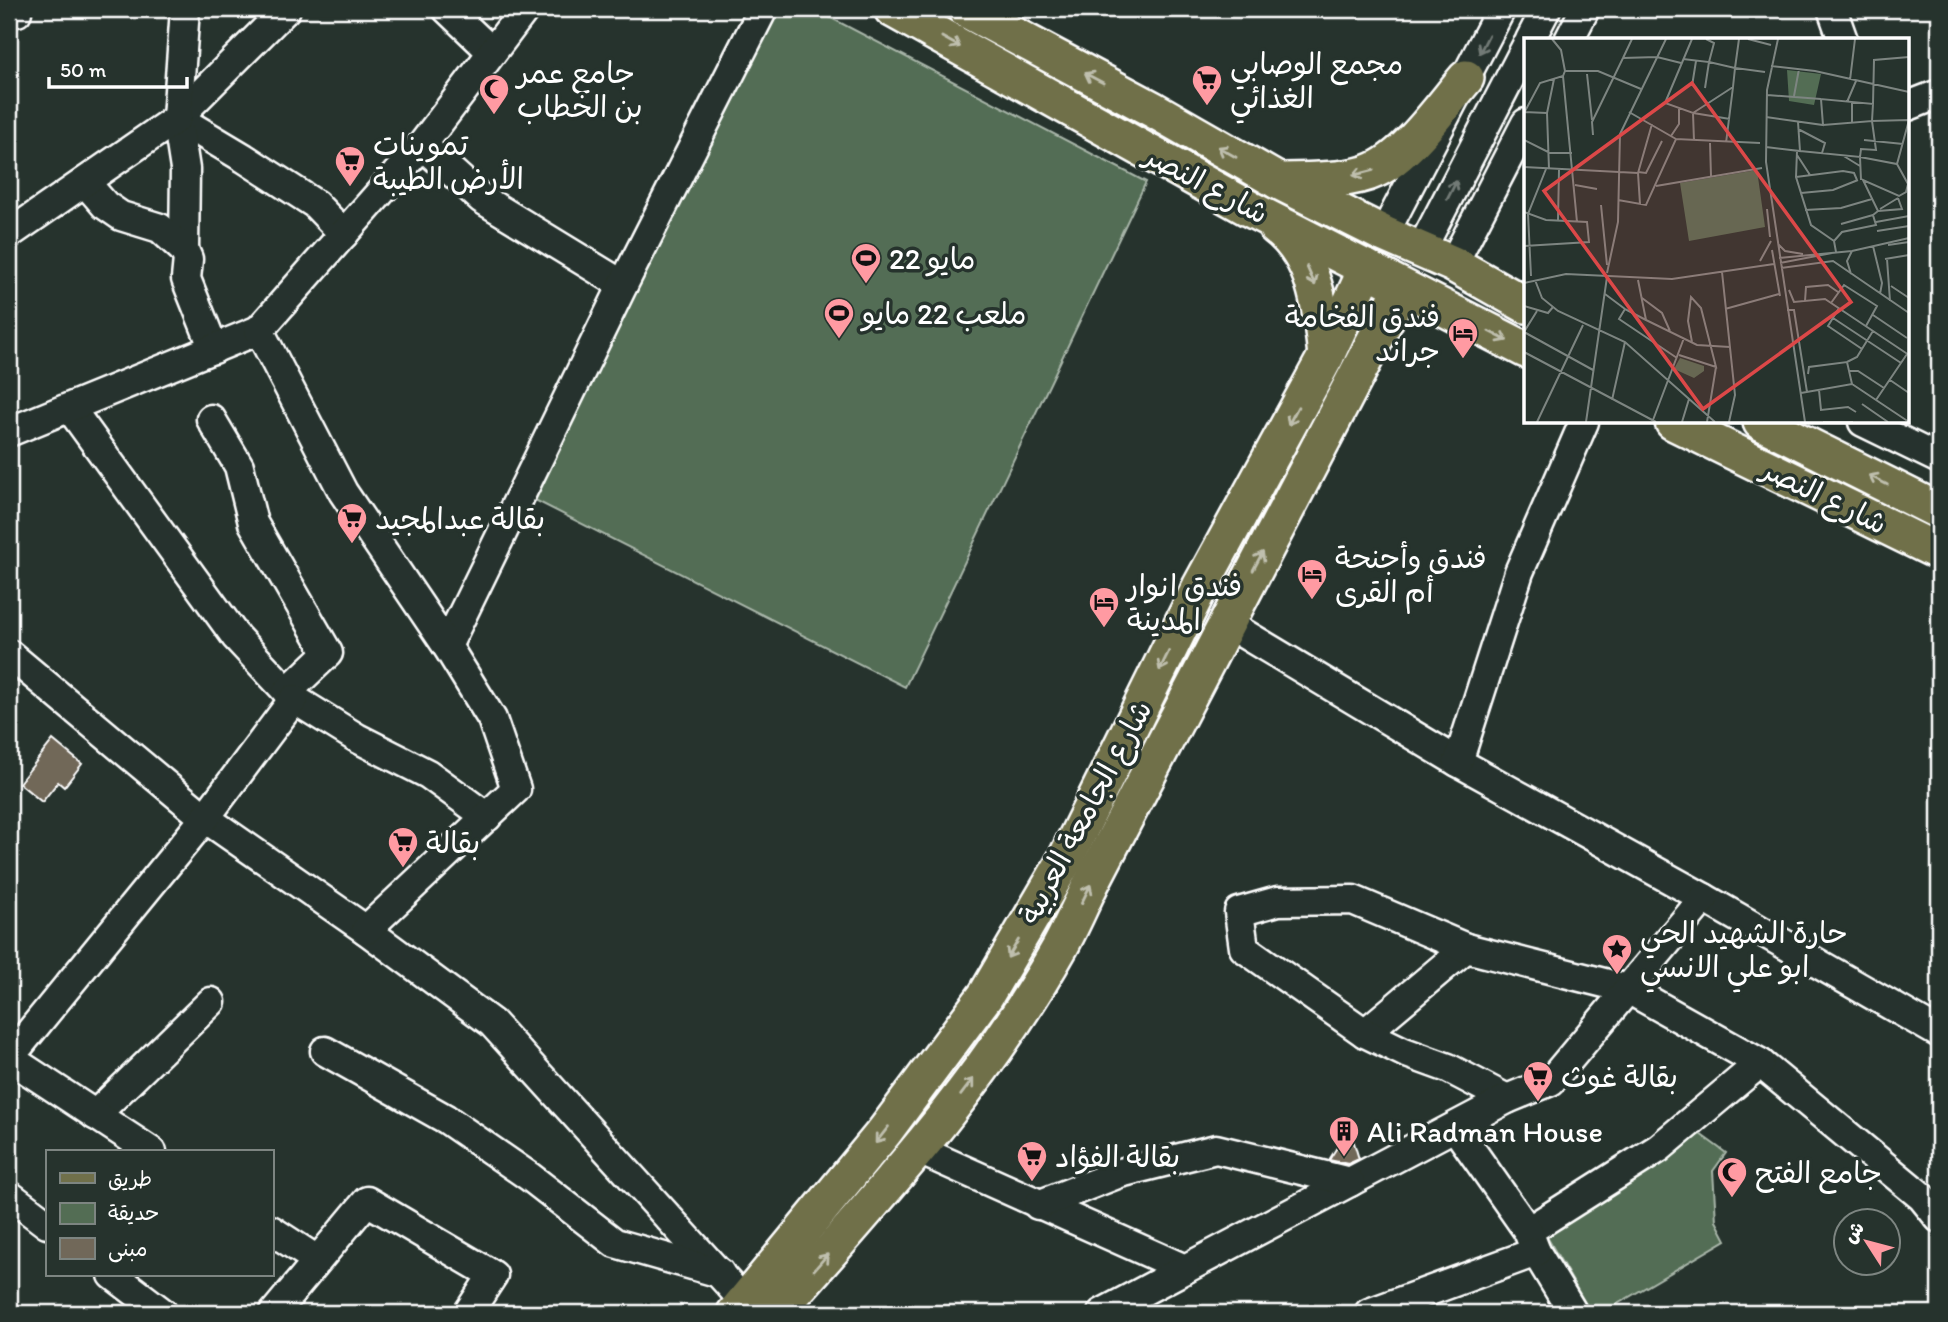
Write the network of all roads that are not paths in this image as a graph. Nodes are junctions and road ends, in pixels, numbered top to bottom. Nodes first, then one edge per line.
1 (185, 9) edge
2 (286, 9) edge
3 (447, 9) edge
4 (524, 9) edge
5 (763, 9) edge
6 (892, 9) edge
7 (965, 9) edge
8 (1501, 9) edge
9 (1546, 9) edge
10 (1585, 9) edge
11 (1531, 38) edge
12 (1570, 38) edge
13 (1524, 51) edge
14 (492, 52) junction
15 (1466, 78) junction
16 (1939, 96) edge
17 (1133, 99) junction
18 (1910, 105) edge
19 (177, 118) junction
20 (1176, 122) junction
21 (1524, 127) edge
22 (1114, 133) junction
23 (422, 145) junction
24 (1159, 159) junction
25 (1278, 181) junction
26 (85, 182) junction
27 (1250, 208) junction
28 (9, 234) edge
29 (344, 234) junction
30 (1384, 234) junction
31 (184, 250) junction
32 (1421, 250) junction
33 (1453, 264) junction
34 (1367, 268) junction
35 (623, 285) junction
36 (1414, 294) junction
37 (1524, 304) edge
38 (260, 330) junction
39 (214, 349) junction
40 (1524, 349) edge
41 (1326, 356) junction
42 (70, 408) junction
43 (211, 419) dead end
44 (1583, 424) edge
45 (1683, 424) edge
46 (1867, 424) edge
47 (1771, 426) edge
48 (9, 432) edge
49 (1721, 432) edge
50 (1939, 459) edge
51 (1766, 467) junction
52 (1939, 512) edge
53 (1939, 552) edge
54 (1226, 623) junction
55 (447, 646) junction
56 (9, 653) edge
57 (291, 696) junction
58 (1458, 762) junction
59 (487, 817) junction
60 (205, 818) junction
61 (1703, 898) junction
62 (366, 930) junction
63 (1466, 948) junction
64 (1628, 989) junction
65 (211, 1002) dead end
66 (1365, 1033) junction
67 (1939, 1033) edge
68 (325, 1051) dead end
69 (1760, 1063) junction
70 (1507, 1099) junction
71 (94, 1115) junction
72 (1455, 1127) junction
73 (149, 1150) edge
74 (919, 1150) junction
75 (1350, 1182) junction
76 (9, 1195) edge
77 (1038, 1205) junction
78 (1939, 1218) edge
79 (46, 1223) edge
80 (273, 1231) edge
81 (1532, 1242) junction
82 (317, 1260) junction
83 (1185, 1269) junction
84 (720, 1273) junction
85 (114, 1276) edge
86 (752, 1309) edge
87 (163, 1313) edge
88 (274, 1313) edge
89 (468, 1313) edge
90 (1102, 1313) edge
91 (1369, 1313) edge
92 (1573, 1313) edge

1 - 19 street
2 - 19 street
3 - 14 street
4 - 14 street
5 - 35 street
6 -> 22 main road, شارع النصر
17 -> 7 main road, شارع النصر
8 -> 15 street
9 - 11 street
10 - 12 street
32 -> 13 street
14 - 23 street
15 -> 25 main road
15 - 30 street
16 - 18 street
17 - 20 main road, شارع النصر
17 - 22 main road
19 - 26 street
19 - 29 street
19 - 31 street
20 - 24 main road
25 -> 20 main road, شارع النصر
21 - 33 street
22 - 24 main road, شارع النصر
23 - 29 street
23 - 35 street
24 - 27 main road, شارع النصر
25 - 30 main road, شارع النصر
26 - 28 street
26 - 31 street
27 - 34 main road, شارع النصر
27 -> 41 main road
29 - 38 street
30 - 32 main road, شارع النصر
31 - 39 street
32 - 33 main road, شارع النصر
33 - 37 main road, شارع النصر
34 - 36 main road, شارع النصر
34 - 41 main road, شارع الجامعة العربية
35 - 55 street
36 -> 40 main road, شارع النصر
54 -> 36 main road, شارع الجامعة العربية
38 - 39 street
38 - 55 street
39 - 42 street
41 -> 86 main road, شارع الجامعة العربية
42 - 48 street
42 - 57 street
43 - 57 street
44 - 58 street
45 - 49 main road, شارع النصر
46 - 50 street
47 - 51 main road
52 -> 47 main road, شارع النصر
49 - 51 main road, شارع النصر
51 - 53 main road, شارع النصر
54 - 58 street
74 -> 54 main road, شارع الجامعة العربية
55 - 59 street
56 - 60 street
57 - 59 street
57 - 60 street
58 - 61 street
59 - 62 street
60 - 62 street
60 - 71 street
61 - 64 street
61 - 67 street
62 - 84 street
63 - 64 street
63 - 66 street
63 - 66 street
64 - 69 street
64 - 70 street
65 - 71 street
66 - 70 street
68 - 84 street
69 - 78 street
69 - 81 street
70 - 72 street
71 - 73 street
72 - 75 street
72 - 81 street
74 - 77 street
86 -> 74 main road, شارع الجامعة العربية
75 - 77 street
75 - 83 street
76 - 79 street
77 - 83 street
80 - 82 street
81 - 91 street
81 - 92 street
82 - 88 street
82 - 89 street
83 - 90 street
84 - 86 street
85 - 87 street

